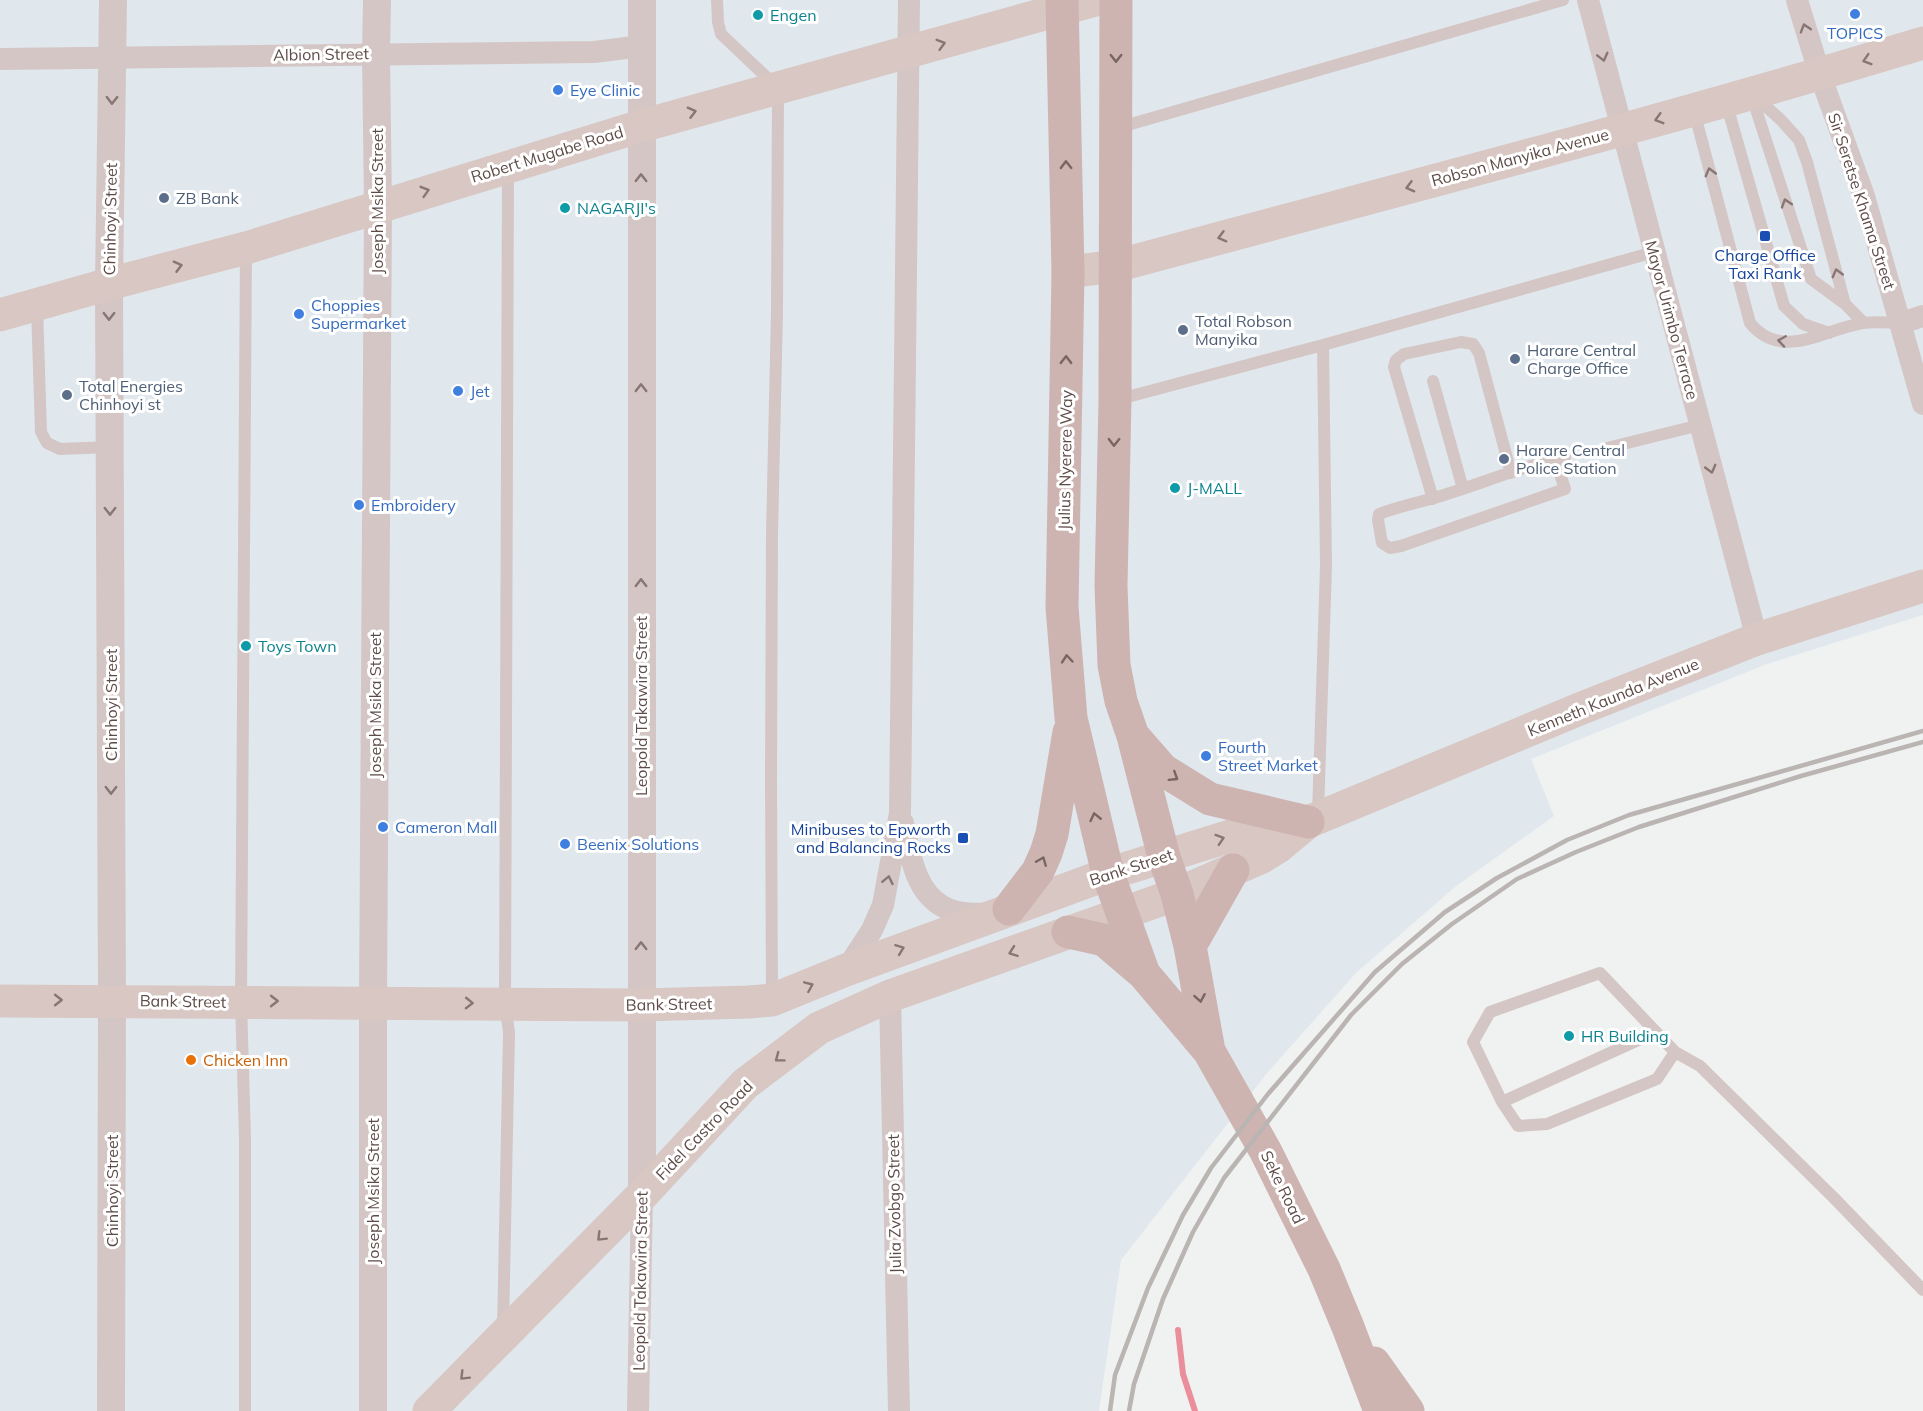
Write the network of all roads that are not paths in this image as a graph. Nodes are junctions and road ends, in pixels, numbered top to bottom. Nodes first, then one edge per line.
1 (113, 0) edge
2 (377, 0) edge
3 (642, 0) edge
4 (717, 0) edge
5 (909, 0) edge
6 (1095, 0) edge
7 (1116, 0) edge
8 (1563, 0) edge
9 (1588, 0) edge
10 (1797, 0) edge
11 (1062, 5) edge
12 (1923, 44) edge
13 (642, 46) junction
14 (376, 53) junction
15 (908, 53) junction
16 (113, 57) junction
17 (0, 59) edge
18 (1820, 75) junction
19 (778, 88) junction
20 (1738, 97) junction
21 (1694, 109) junction
22 (641, 126) junction
23 (1116, 129) junction
24 (1622, 130) junction
25 (508, 166) junction
26 (378, 206) junction
27 (246, 248) junction
28 (1654, 252) junction
29 (1116, 266) junction
30 (1068, 272) junction
31 (109, 284) junction
32 (1845, 304) junction
33 (37, 306) junction
34 (0, 315) edge
35 (1923, 316) edge
36 (1864, 323) junction
37 (1901, 323) junction
38 (1828, 333) junction
39 (1323, 345) junction
40 (1433, 381) dead end
41 (1115, 401) junction
42 (1923, 404) edge
43 (1700, 425) junction
44 (110, 447) junction
45 (1607, 448) dead end
46 (1511, 473) junction
47 (1463, 489) junction
48 (1433, 499) junction
49 (1923, 586) edge
50 (1756, 639) junction
51 (1071, 718) junction
52 (1133, 736) junction
53 (900, 813) junction
54 (1313, 820) junction
55 (1164, 857) junction
56 (1233, 870) junction
57 (1108, 873) junction
58 (1177, 894) junction
59 (1001, 912) junction
60 (1122, 913) junction
61 (1068, 932) junction
62 (1190, 946) junction
63 (846, 970) junction
64 (1144, 974) junction
65 (890, 996) junction
66 (0, 1000) edge
67 (112, 1000) junction
68 (772, 1000) junction
69 (241, 1001) junction
70 (373, 1002) junction
71 (505, 1004) junction
72 (641, 1005) junction
73 (1656, 1032) junction
74 (1209, 1051) junction
75 (1675, 1052) junction
76 (1502, 1102) junction
77 (642, 1195) junction
78 (1923, 1290) edge
79 (1348, 1327) junction
80 (503, 1336) junction
81 (111, 1411) edge
82 (245, 1411) edge
83 (373, 1411) edge
84 (429, 1411) edge
85 (638, 1411) edge
86 (898, 1411) edge
87 (1380, 1411) edge
88 (1408, 1411) edge

1 - 16 street, Chinhoyi Street
2 - 14 street, Joseph Msika Street
3 - 13 street, Leopold Takawira Street
4 - 19 lane
5 - 15 street
6 - 11 main road, Robert Mugabe Road
7 -> 23 main road
8 - 23 lane
9 -> 24 street, Mayor Urimbo Terrace
18 -> 10 street, Sir Seretse Khama Street
15 -> 11 main road, Robert Mugabe Road
30 -> 11 main road, Julius Nyerere Way
12 -> 18 main road, Robson Manyika Avenue
13 - 14 street, Albion Street
13 - 22 street, Leopold Takawira Street
14 - 16 street, Albion Street
14 - 26 street, Joseph Msika Street
15 - 19 main road, Robert Mugabe Road
15 - 53 street
16 - 17 street, Albion Street
16 -> 31 street, Chinhoyi Street
18 - 20 main road, Robson Manyika Avenue
18 - 37 street, Sir Seretse Khama Street
22 -> 19 main road, Robert Mugabe Road
19 - 68 lane
20 - 21 main road, Robson Manyika Avenue
32 -> 20 lane
32 -> 20 lane
20 - 38 lane
21 -> 24 main road, Robson Manyika Avenue
38 -> 21 lane
22 - 25 main road, Robert Mugabe Road
72 -> 22 street, Leopold Takawira Street
23 - 29 main road
24 - 28 street, Mayor Urimbo Terrace
24 -> 29 main road, Robson Manyika Avenue
26 -> 25 main road, Robert Mugabe Road
25 - 71 lane
26 - 27 main road, Robert Mugabe Road
26 - 70 street, Joseph Msika Street
31 -> 27 main road, Robert Mugabe Road
27 - 69 lane
28 - 39 lane
28 - 43 street, Mayor Urimbo Terrace
29 - 30 main road, Robson Manyika Avenue
29 - 41 main road
51 -> 30 main road, Julius Nyerere Way
31 - 33 main road, Robert Mugabe Road
31 -> 44 street, Chinhoyi Street
32 - 36 lane
33 - 34 main road, Robert Mugabe Road
33 - 44 lane
35 - 37 street
36 - 37 lane
36 - 38 lane
37 - 42 street, Sir Seretse Khama Street
39 - 41 lane
39 - 54 lane
40 - 47 lane
41 -> 52 main road
43 - 45 lane
43 -> 50 street, Mayor Urimbo Terrace
44 -> 67 street, Chinhoyi Street
46 - 47 lane
46 - 48 lane
46 - 48 lane
47 - 48 lane
49 - 50 main road, Kenneth Kaunda Avenue
50 - 54 main road, Kenneth Kaunda Avenue
57 -> 51 main road, Julius Nyerere Way
59 -> 51 main road
52 -> 54 main road
52 - 55 main road
53 - 59 street
63 -> 53 street
55 -> 54 main road, Bank Street
54 - 56 main road, Fidel Castro Road
55 - 57 main road, Bank Street
55 - 58 main road
56 - 58 main road, Fidel Castro Road
56 - 62 main road
57 - 59 main road, Bank Street
57 - 60 main road, Julius Nyerere Way
58 - 60 main road, Fidel Castro Road
58 - 62 main road
63 -> 59 main road, Bank Street
60 - 61 main road, Fidel Castro Road
60 - 64 main road, Julius Nyerere Way
61 - 64 main road
61 -> 65 main road, Fidel Castro Road
62 -> 74 main road
68 -> 63 main road, Bank Street
64 - 74 main road
65 -> 77 main road, Fidel Castro Road
65 - 86 street, Julia Zvobgo Street
66 -> 67 main road, Bank Street
67 - 69 main road, Bank Street
67 - 81 street, Chinhoyi Street
68 - 72 main road, Bank Street
69 -> 70 main road, Bank Street
69 - 82 lane
70 -> 71 main road, Bank Street
70 - 83 street, Joseph Msika Street
71 - 72 main road, Bank Street
71 - 80 lane
72 - 77 street, Leopold Takawira Street
73 - 75 lane
73 - 76 lane
73 - 76 lane
74 - 79 main road, Seke Road
75 - 76 lane
75 - 78 lane
77 -> 80 main road, Fidel Castro Road
77 - 85 street, Leopold Takawira Street
79 - 87 main road, Seke Road
79 - 88 main road, Seke Road
80 -> 84 main road, Fidel Castro Road

